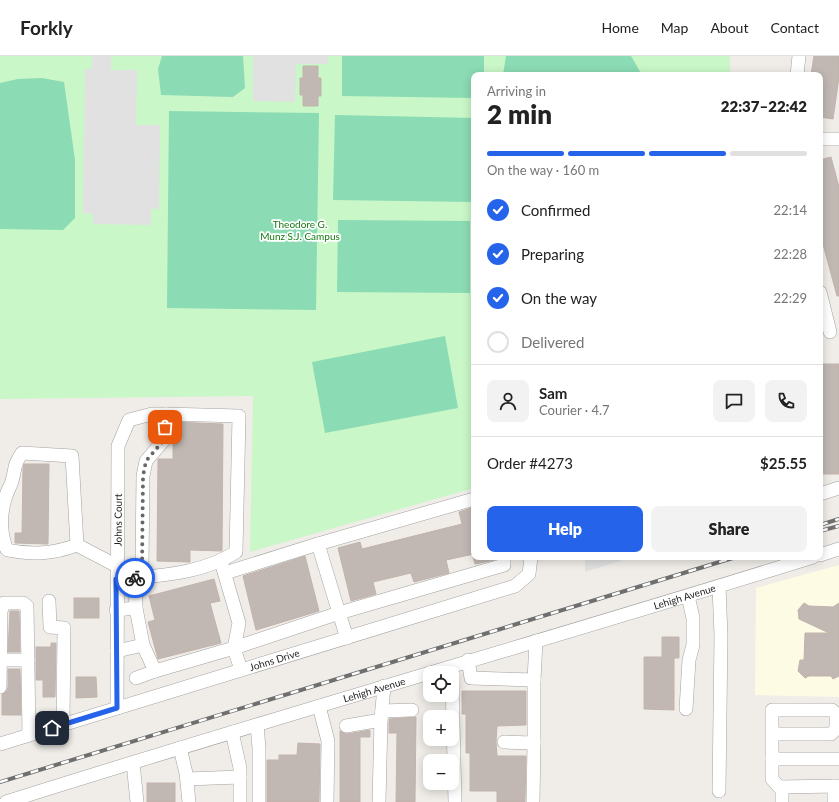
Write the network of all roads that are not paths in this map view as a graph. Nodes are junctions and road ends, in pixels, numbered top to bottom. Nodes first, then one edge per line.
1 (799, 56) edge
2 (797, 72) edge
3 (823, 139) dead end
4 (839, 139) edge
5 (823, 304) edge
6 (830, 332) edge
7 (166, 414) junction
8 (839, 488) edge
9 (823, 493) edge
10 (471, 500) edge
11 (318, 544) junction
12 (77, 545) junction
13 (839, 549) edge
14 (823, 554) edge
15 (504, 560) edge
16 (531, 560) edge
17 (803, 560) edge
18 (117, 566) junction
19 (223, 567) junction
20 (135, 578) junction
21 (116, 579) junction
22 (719, 586) junction
23 (688, 596) junction
24 (49, 600) dead end
25 (136, 608) junction
26 (116, 610) junction
27 (339, 613) junction
28 (347, 638) junction
29 (536, 641) junction
30 (143, 645) junction
31 (234, 648) junction
32 (117, 651) junction
33 (0, 653) edge
34 (0, 660) edge
35 (28, 660) junction
36 (468, 660) junction
37 (457, 666) edge
38 (241, 670) junction
39 (155, 671) junction
40 (423, 676) edge
41 (136, 678) dead end
42 (534, 680) junction
43 (384, 686) junction
44 (0, 687) edge
45 (453, 702) edge
46 (319, 706) junction
47 (117, 708) junction
48 (686, 709) dead end
49 (412, 710) dead end
50 (382, 715) junction
51 (63, 725) junction
52 (257, 725) junction
53 (346, 726) dead end
54 (232, 732) junction
55 (772, 734) junction
56 (29, 735) junction
57 (504, 742) dead end
58 (534, 743) junction
59 (0, 744) edge
60 (180, 748) junction
61 (772, 759) junction
62 (839, 759) edge
63 (133, 763) junction
64 (240, 777) junction
65 (187, 780) junction
66 (837, 786) edge
67 (782, 787) junction
68 (719, 791) dead end
69 (41, 797) edge
70 (6, 802) edge
71 (137, 802) edge
72 (189, 802) edge
73 (240, 802) edge
74 (259, 802) edge
75 (327, 802) edge
76 (379, 802) edge
77 (455, 802) edge
78 (533, 802) edge
79 (782, 802) edge
80 (834, 802) edge

1 - 2 street
3 - 4 street
5 - 6 street
7 - 18 street, Johns Court
7 - 19 street
7 - 20 street
8 - 9 street
10 - 11 street
11 - 19 street
11 - 27 street
12 - 12 street
12 - 18 street
13 - 14 street
15 - 27 street
16 - 28 street, Johns Drive
17 - 22 street, Lehigh Avenue
18 - 21 street, Johns Court
19 - 20 street
19 - 31 street
20 - 21 street
20 - 25 street
21 - 26 street, Johns Court
22 - 23 street, Lehigh Avenue
22 - 68 street
23 - 29 street, Lehigh Avenue
23 - 48 street
24 - 51 street
25 - 26 street
25 - 30 street
26 - 32 street, Johns Court
27 - 28 street
27 - 31 street
28 - 38 street, Johns Drive
29 - 36 street, Lehigh Avenue
29 - 42 street
30 - 32 street
30 - 39 street
31 - 38 street
31 - 39 street
32 - 47 street, Johns Court
33 - 34 street
33 - 35 street
34 - 35 street
34 - 44 street
35 - 56 street
36 - 37 street, Lehigh Avenue
36 - 42 street
38 - 47 street, Johns Drive
39 - 41 street
40 - 43 street, Lehigh Avenue
42 - 58 street
43 - 46 street, Lehigh Avenue
43 - 50 street
45 - 77 street
46 - 52 street, Lehigh Avenue
46 - 75 street
47 - 51 street, Johns Drive
49 - 50 street
50 - 53 street
50 - 76 street
51 - 56 street, Johns Drive
52 - 54 street, Lehigh Avenue
52 - 74 street
54 - 60 street, Lehigh Avenue
54 - 64 street
55 - 55 street
55 - 61 street
56 - 59 street, Johns Drive
57 - 58 street
58 - 78 street
60 - 63 street, Lehigh Avenue
60 - 65 street
61 - 62 street
61 - 67 street
63 - 69 street, Lehigh Avenue
63 - 71 street
64 - 65 street
64 - 73 street
65 - 72 street
66 - 67 street
66 - 80 street
67 - 79 street
69 - 70 street, Lehigh Avenue

